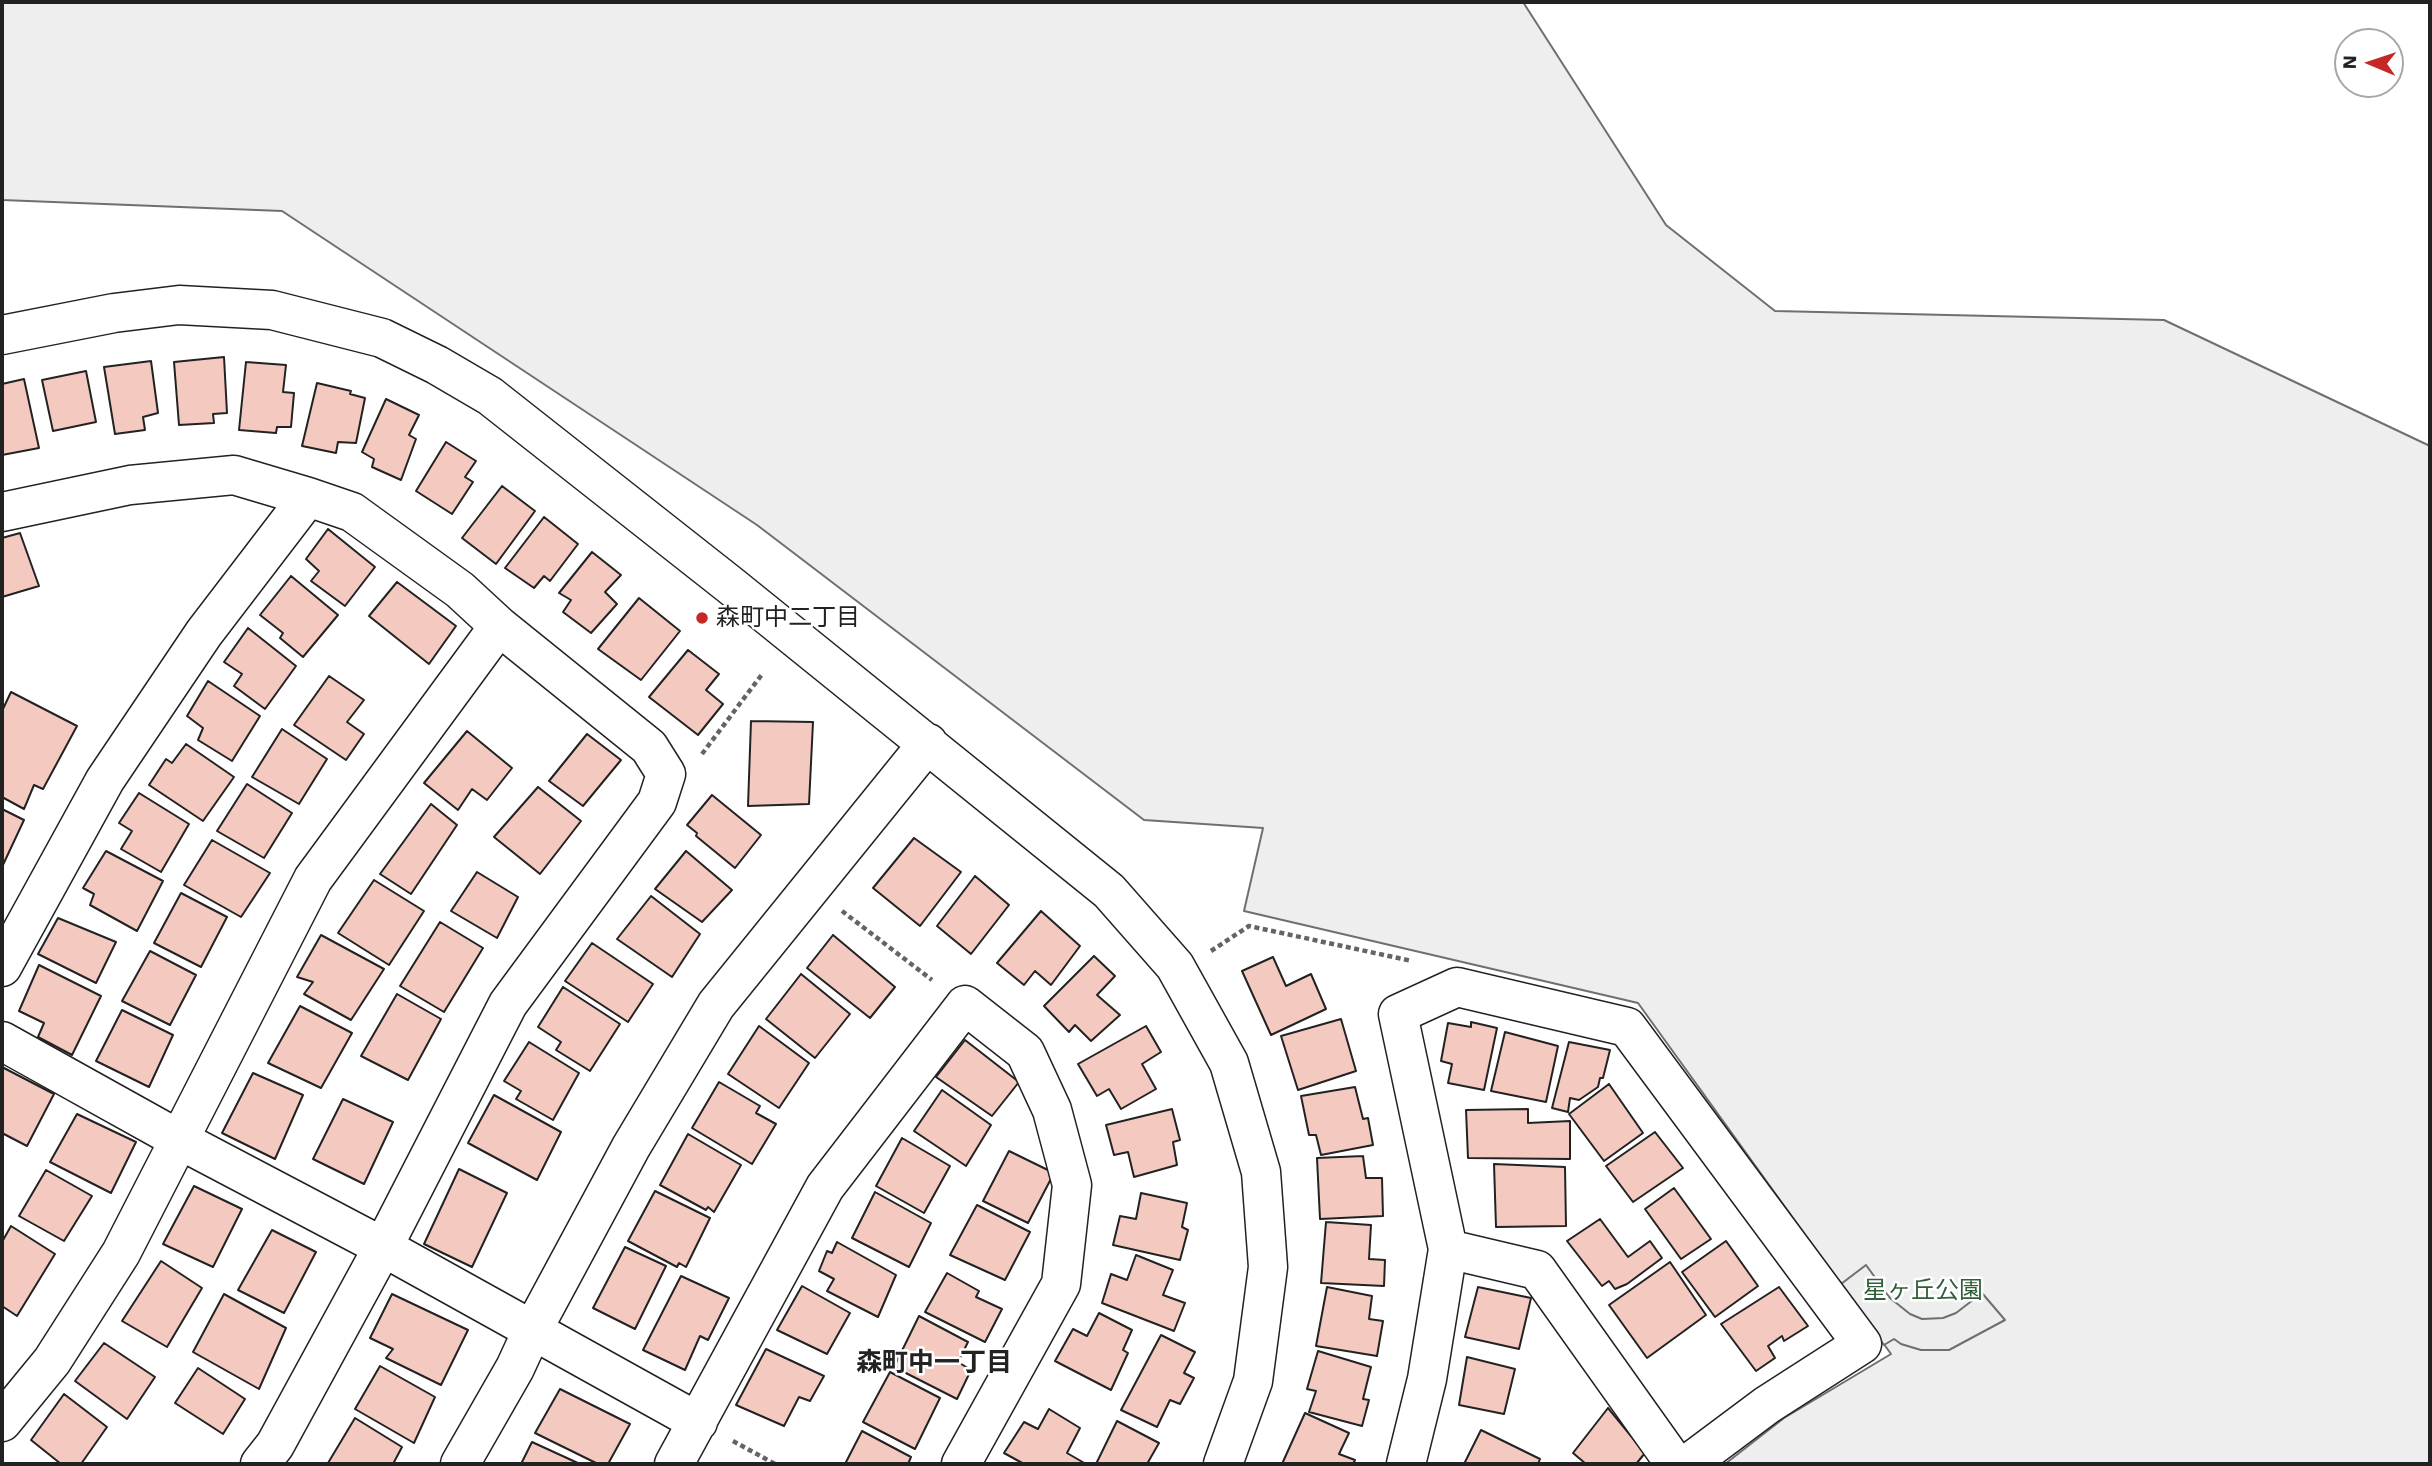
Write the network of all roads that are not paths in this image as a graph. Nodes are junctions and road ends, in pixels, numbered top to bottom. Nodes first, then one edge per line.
1 (2, 335) edge
2 (309, 497) junction
3 (2, 512) edge
4 (499, 626) junction
5 (928, 743) junction
6 (2, 967) edge
7 (2, 1041) edge
8 (178, 1139) junction
9 (383, 1247) junction
10 (1448, 1249) junction
11 (533, 1329) junction
12 (2, 1422) edge
13 (698, 1422) junction
14 (260, 1464) edge
15 (460, 1464) edge
16 (674, 1464) edge
17 (961, 1464) edge
18 (1223, 1464) edge
19 (1406, 1464) edge
20 (1675, 1464) edge
21 (1688, 1464) edge

1 - 5 street
2 - 3 street
2 - 4 street
2 - 6 street
4 - 8 street
4 - 9 street
5 - 11 street
5 - 18 street
7 - 8 street
8 - 9 street
8 - 12 street
9 - 11 street
9 - 14 street
10 - 19 street
10 - 20 street
10 - 21 street
11 - 13 street
11 - 15 street
13 - 16 street
13 - 17 street

